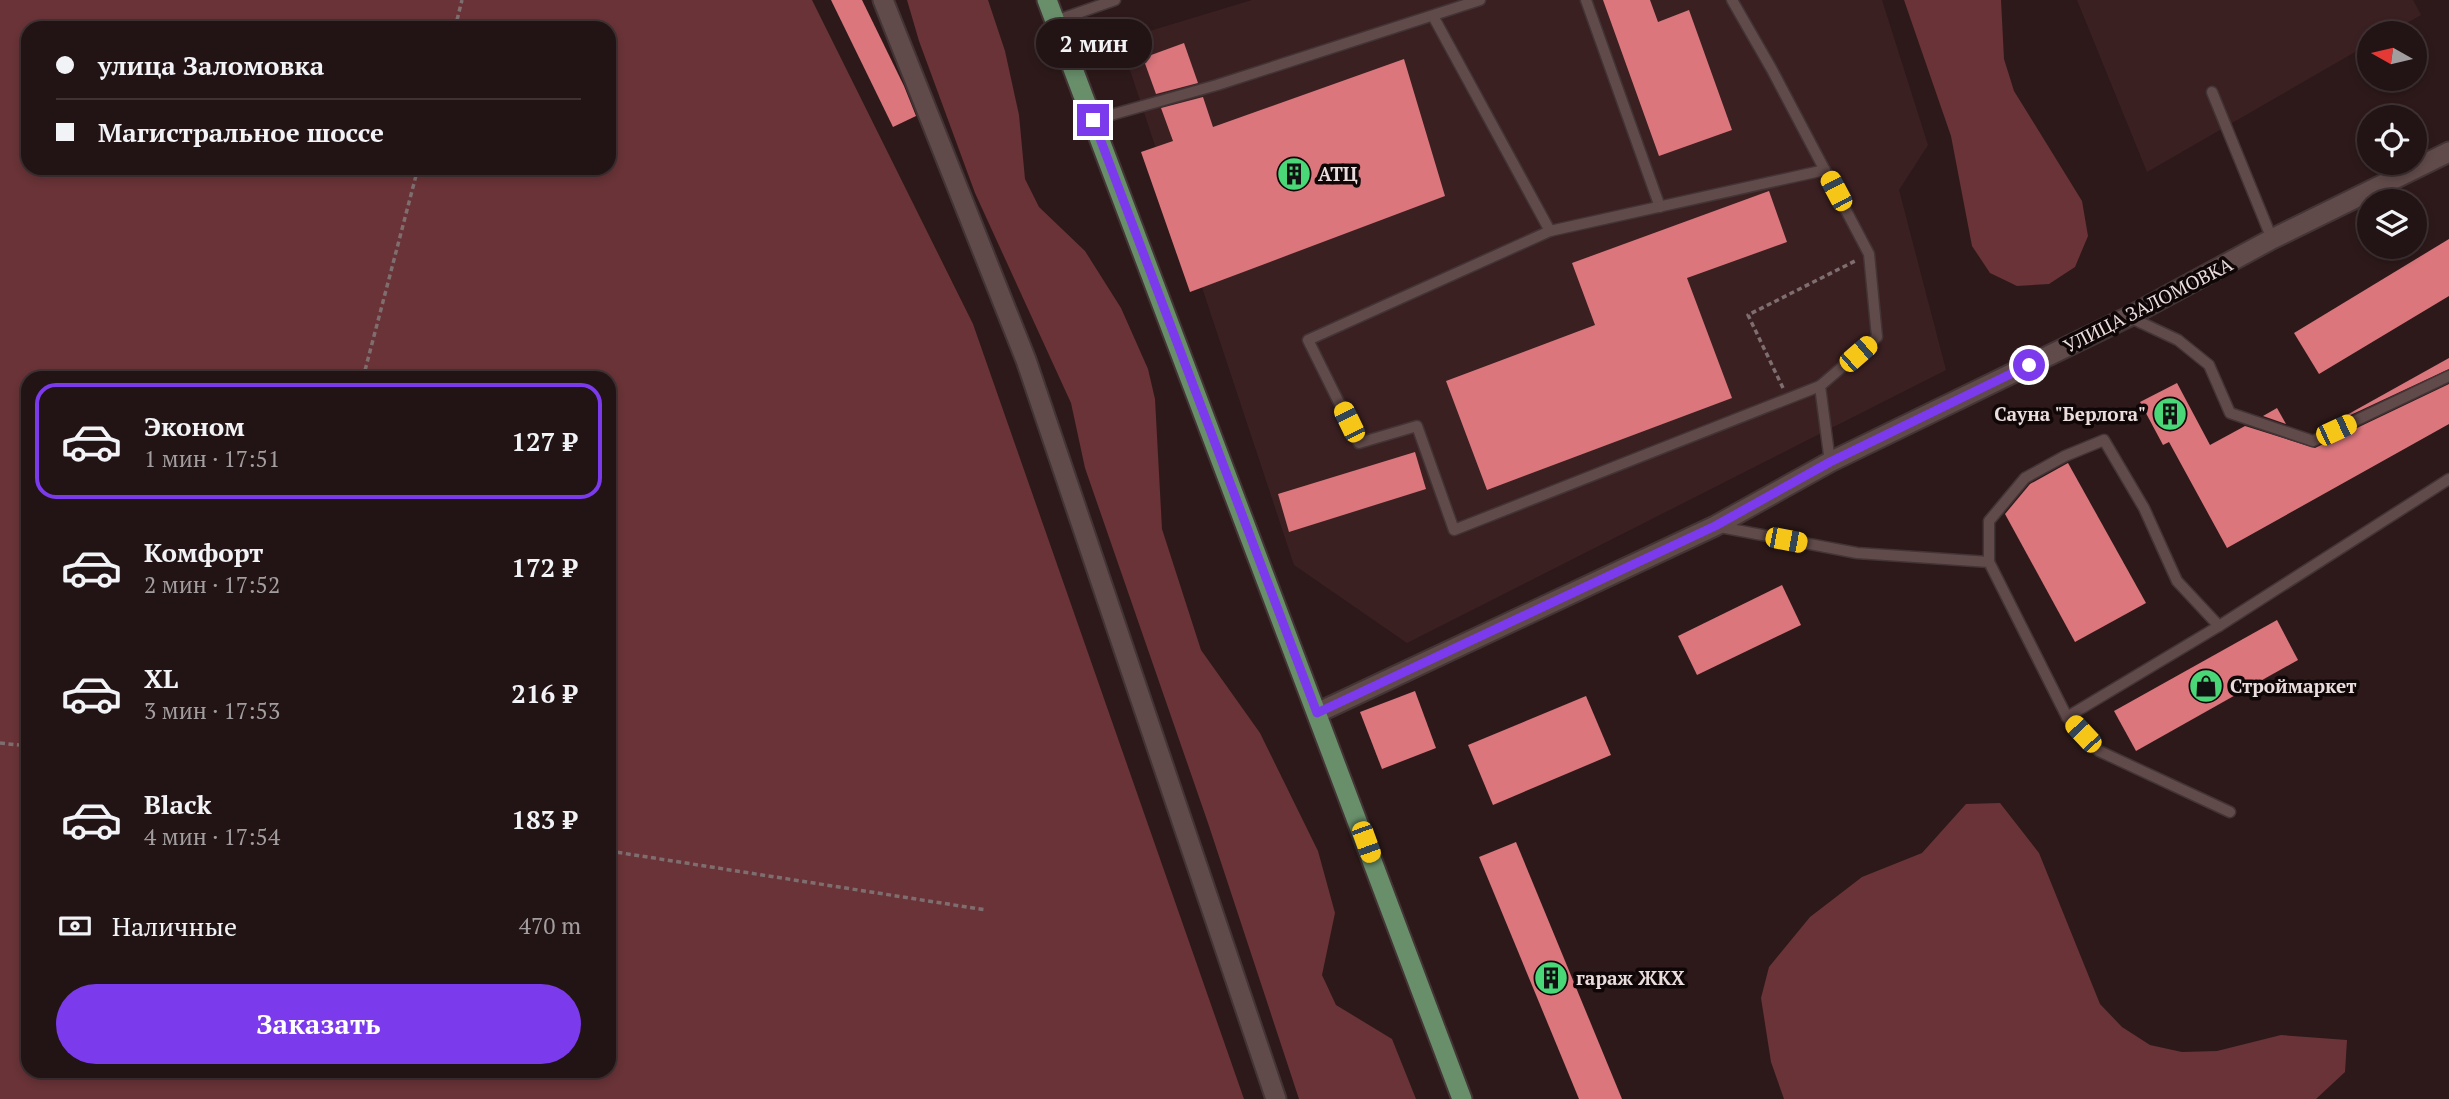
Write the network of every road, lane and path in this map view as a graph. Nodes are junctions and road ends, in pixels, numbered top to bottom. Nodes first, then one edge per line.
1 (462, 0) edge
2 (883, 0) edge
3 (1047, 0) edge
4 (1115, 0) edge
5 (1480, 0) edge
6 (1586, 0) edge
7 (1732, 0) edge
8 (1433, 16) junction
9 (457, 21) edge
10 (1055, 21) junction
11 (2211, 92) dead end
12 (1093, 120) junction
13 (2449, 152) edge
14 (1825, 170) junction
15 (416, 175) edge
16 (1660, 207) junction
17 (1550, 231) junction
18 (2272, 239) junction
19 (1869, 254) junction
20 (2128, 317) junction
21 (365, 371) edge
22 (2449, 376) edge
23 (1820, 386) junction
24 (1788, 399) junction
25 (1830, 462) junction
26 (2449, 479) edge
27 (1715, 526) junction
28 (1989, 562) junction
29 (2219, 626) junction
30 (1317, 713) junction
31 (2067, 717) junction
32 (0, 743) edge
33 (21, 745) edge
34 (2230, 812) dead end
35 (616, 852) edge
36 (986, 910) dead end
37 (1276, 1099) edge
38 (1462, 1099) edge

1 - 9 path
2 - 37 street
3 - 10 main road
4 - 10 lane
5 - 8 lane
6 - 16 lane
7 - 14 lane
8 - 12 lane
8 - 17 lane
10 - 12 main road
11 - 18 lane
12 - 30 main road
13 - 18 street, УЛИЦА ЗАЛОМОВКА
14 - 16 lane
14 - 19 lane
15 - 21 path
16 - 17 lane
17 - 24 lane
18 - 20 street, УЛИЦА ЗАЛОМОВКА
19 - 23 lane
19 - 24 path
20 - 22 lane
20 - 25 street, УЛИЦА ЗАЛОМОВКА
23 - 24 lane
23 - 25 lane
25 - 27 street, УЛИЦА ЗАЛОМОВКА
26 - 29 lane
27 - 28 lane
27 - 30 street, УЛИЦА ЗАЛОМОВКА
28 - 29 lane
28 - 31 lane
29 - 31 lane
30 - 38 main road
31 - 34 lane
32 - 33 path
35 - 36 path

